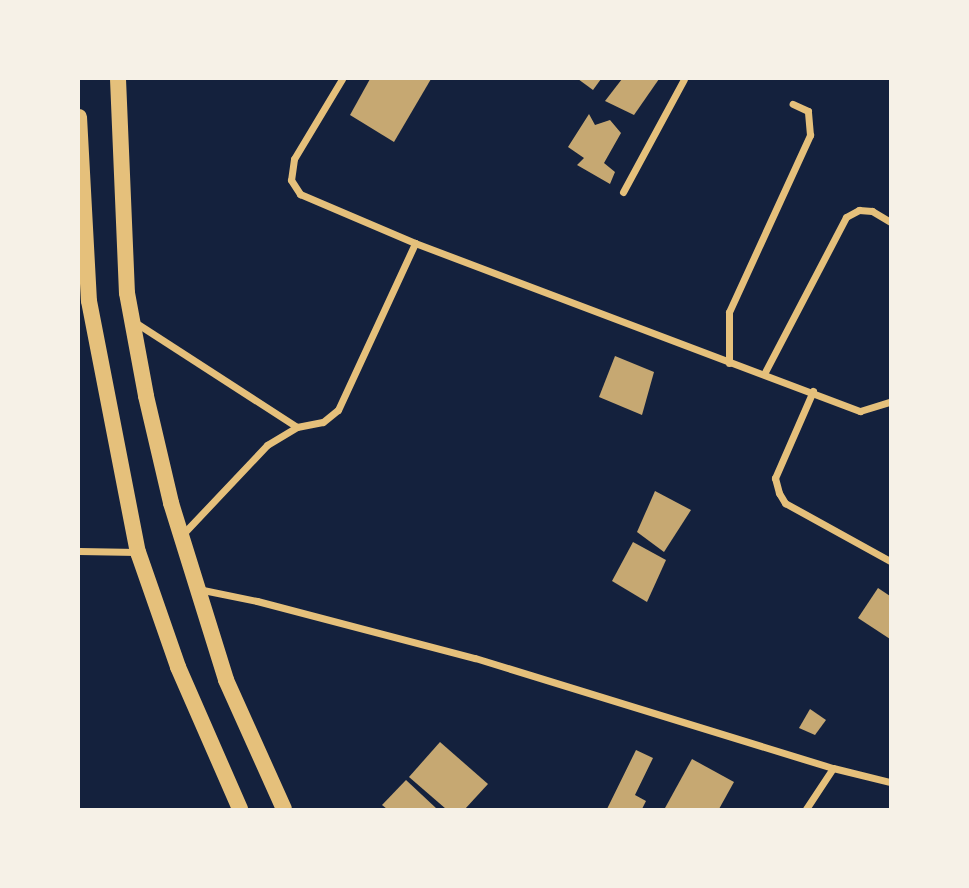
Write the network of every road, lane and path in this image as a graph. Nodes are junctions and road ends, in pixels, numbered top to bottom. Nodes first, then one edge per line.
1 (117, 79) edge
2 (342, 79) edge
3 (684, 79) edge
4 (793, 104) dead end
5 (79, 117) edge
6 (623, 192) dead end
7 (890, 222) edge
8 (415, 243) junction
9 (84, 298) edge
10 (132, 320) junction
11 (729, 363) junction
12 (764, 374) junction
13 (813, 391) junction
14 (890, 401) edge
15 (297, 426) junction
16 (181, 536) junction
17 (79, 551) edge
18 (138, 552) junction
19 (890, 561) edge
20 (197, 589) junction
21 (833, 768) junction
22 (890, 782) edge
23 (240, 809) edge
24 (284, 809) edge
25 (806, 809) edge

1 - 10 main road
2 - 8 street
3 - 6 street
4 - 11 street
5 - 9 main road
7 - 12 street
8 - 11 street
8 - 15 street
9 - 18 main road
10 - 15 street
10 - 16 main road
11 - 12 street
12 - 13 street
13 - 14 street
13 - 19 street
15 - 16 street
16 - 20 main road
17 - 18 street
18 - 23 main road
20 - 21 street
20 - 24 main road
21 - 22 street
21 - 25 street

